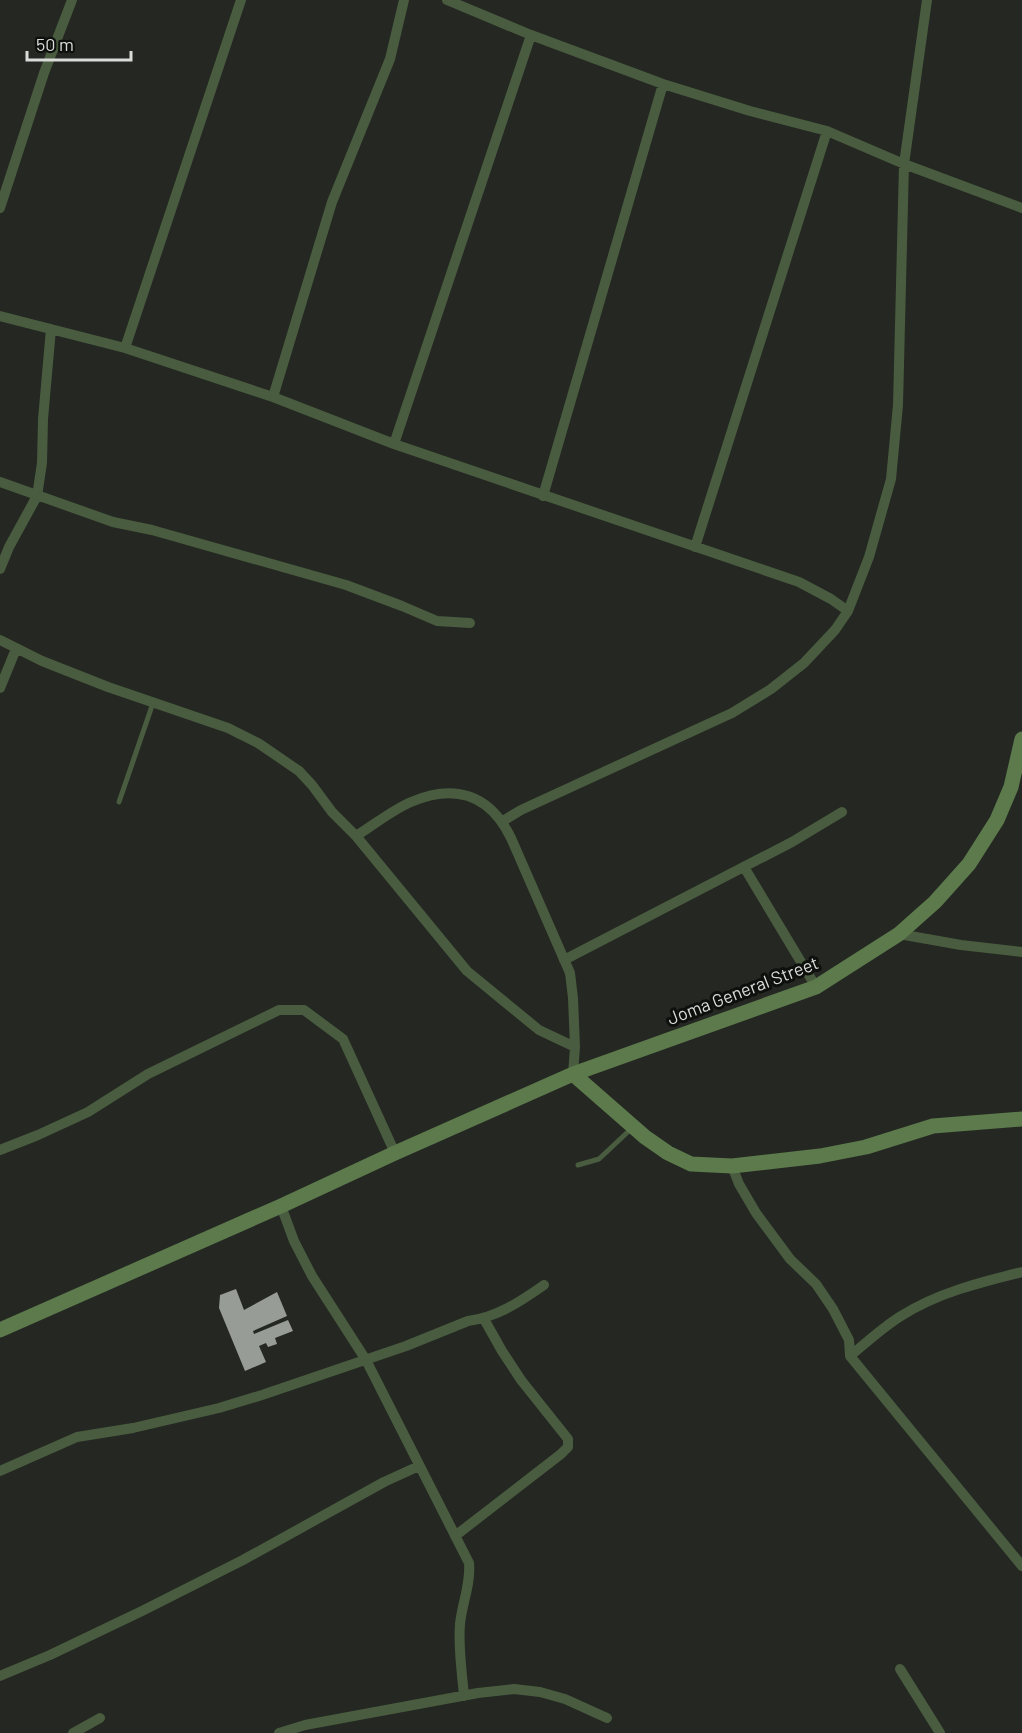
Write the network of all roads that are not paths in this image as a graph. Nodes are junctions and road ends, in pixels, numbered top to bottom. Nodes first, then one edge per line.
1 (72, 0) edge
2 (241, 0) edge
3 (404, 0) edge
4 (447, 0) edge
5 (927, 0) edge
6 (531, 35) junction
7 (663, 84) junction
8 (827, 131) junction
9 (904, 164) junction
10 (0, 208) edge
11 (1022, 208) edge
12 (0, 316) edge
13 (51, 329) junction
14 (125, 348) junction
15 (273, 397) junction
16 (394, 444) junction
17 (0, 482) edge
18 (37, 496) junction
19 (543, 496) junction
20 (695, 548) junction
21 (0, 569) edge
22 (848, 611) junction
23 (470, 623) dead end
24 (0, 640) edge
25 (16, 649) junction
26 (0, 688) edge
27 (153, 703) junction
28 (1022, 739) edge
29 (1016, 788) edge
30 (119, 802) dead end
31 (842, 812) dead end
32 (503, 821) junction
33 (356, 836) junction
34 (744, 867) junction
35 (899, 934) junction
36 (1022, 952) edge
37 (564, 960) junction
38 (816, 987) junction
39 (575, 1047) junction
40 (573, 1074) junction
41 (1022, 1119) edge
42 (633, 1127) junction
43 (0, 1150) edge
44 (395, 1152) junction
45 (578, 1165) dead end
46 (732, 1166) junction
47 (281, 1206) junction
48 (1022, 1272) edge
49 (544, 1285) dead end
50 (484, 1319) junction
51 (0, 1330) edge
52 (850, 1356) junction
53 (366, 1360) junction
54 (419, 1466) junction
55 (0, 1471) edge
56 (455, 1536) junction
57 (1022, 1566) edge
58 (900, 1669) dead end
59 (0, 1676) edge
60 (464, 1696) junction
61 (100, 1718) dead end
62 (607, 1718) dead end
63 (73, 1733) edge
64 (279, 1733) edge
65 (940, 1733) edge

1 - 10 street
2 - 14 street
3 - 15 street
4 - 6 street
5 - 9 street
6 - 7 street
6 - 16 street
7 - 8 street
7 - 19 street
8 - 9 street
8 - 20 street
9 - 11 street
9 - 22 street
12 - 13 street
13 - 14 street
13 - 18 street
14 - 15 street
15 - 16 street
16 - 19 street
17 - 18 street
18 - 21 street
18 - 23 street
19 - 20 street
20 - 22 street
22 - 32 street
24 - 25 street
25 - 26 street
25 - 27 street
27 - 30 lane
27 - 33 street
28 - 29 street, Joma General Street
29 - 35 street, Joma General Street
31 - 34 street
32 - 33 street
32 - 37 street
33 - 39 street
34 - 37 street
34 - 38 street
35 - 36 street
35 - 38 street, Joma General Street
37 - 39 street
38 - 40 street, Joma General Street
39 - 40 street
40 - 42 street
40 - 44 street, Joma General Street
41 - 46 street
42 - 45 lane
42 - 46 street
43 - 44 street
44 - 47 street, Joma General Street
46 - 52 street
47 - 51 street, Joma General Street
47 - 53 street
48 - 52 street
49 - 50 street
50 - 53 street
50 - 56 street
52 - 57 street
53 - 54 street
53 - 55 street
54 - 56 street
54 - 59 street
56 - 60 street
58 - 65 street
60 - 62 street
60 - 64 street
61 - 63 street

